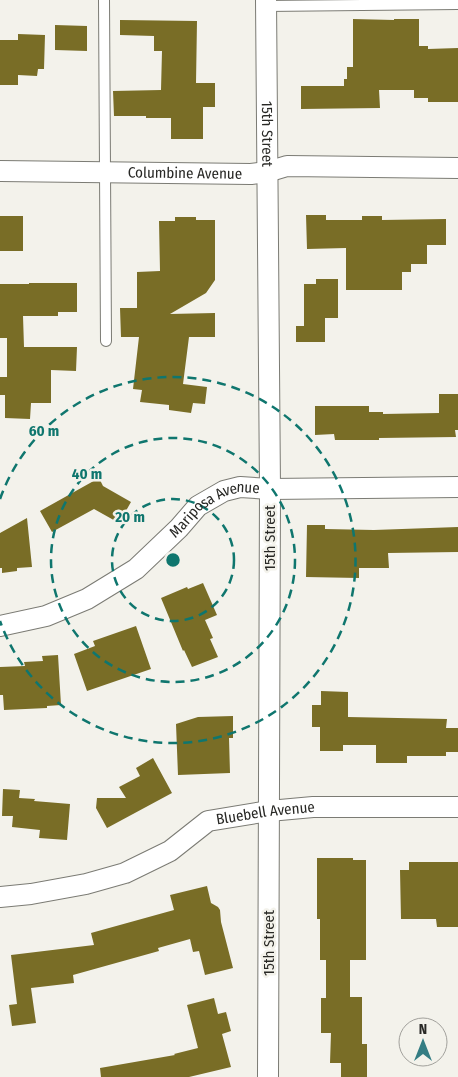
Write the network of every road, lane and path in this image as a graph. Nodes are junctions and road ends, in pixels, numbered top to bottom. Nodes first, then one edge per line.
1 (104, 0) edge
2 (266, 3) edge
3 (458, 4) edge
4 (458, 168) edge
5 (0, 171) edge
6 (105, 172) junction
7 (267, 172) junction
8 (106, 341) dead end
9 (458, 487) edge
10 (270, 489) junction
11 (0, 626) edge
12 (458, 807) edge
13 (269, 811) junction
14 (0, 897) edge
15 (268, 1077) edge

1 - 6 lane
2 - 3 lane
2 - 7 street, 15th Street
4 - 7 street, Columbine Avenue
5 - 6 street, Columbine Avenue
6 - 7 street, Columbine Avenue
6 - 8 lane
7 - 10 street, 15th Street
9 - 10 street, Mariposa Avenue
10 - 11 street, Mariposa Avenue
10 - 13 street, 15th Street
12 - 13 street, Bluebell Avenue
13 - 14 street, Bluebell Avenue
13 - 15 street, 15th Street

